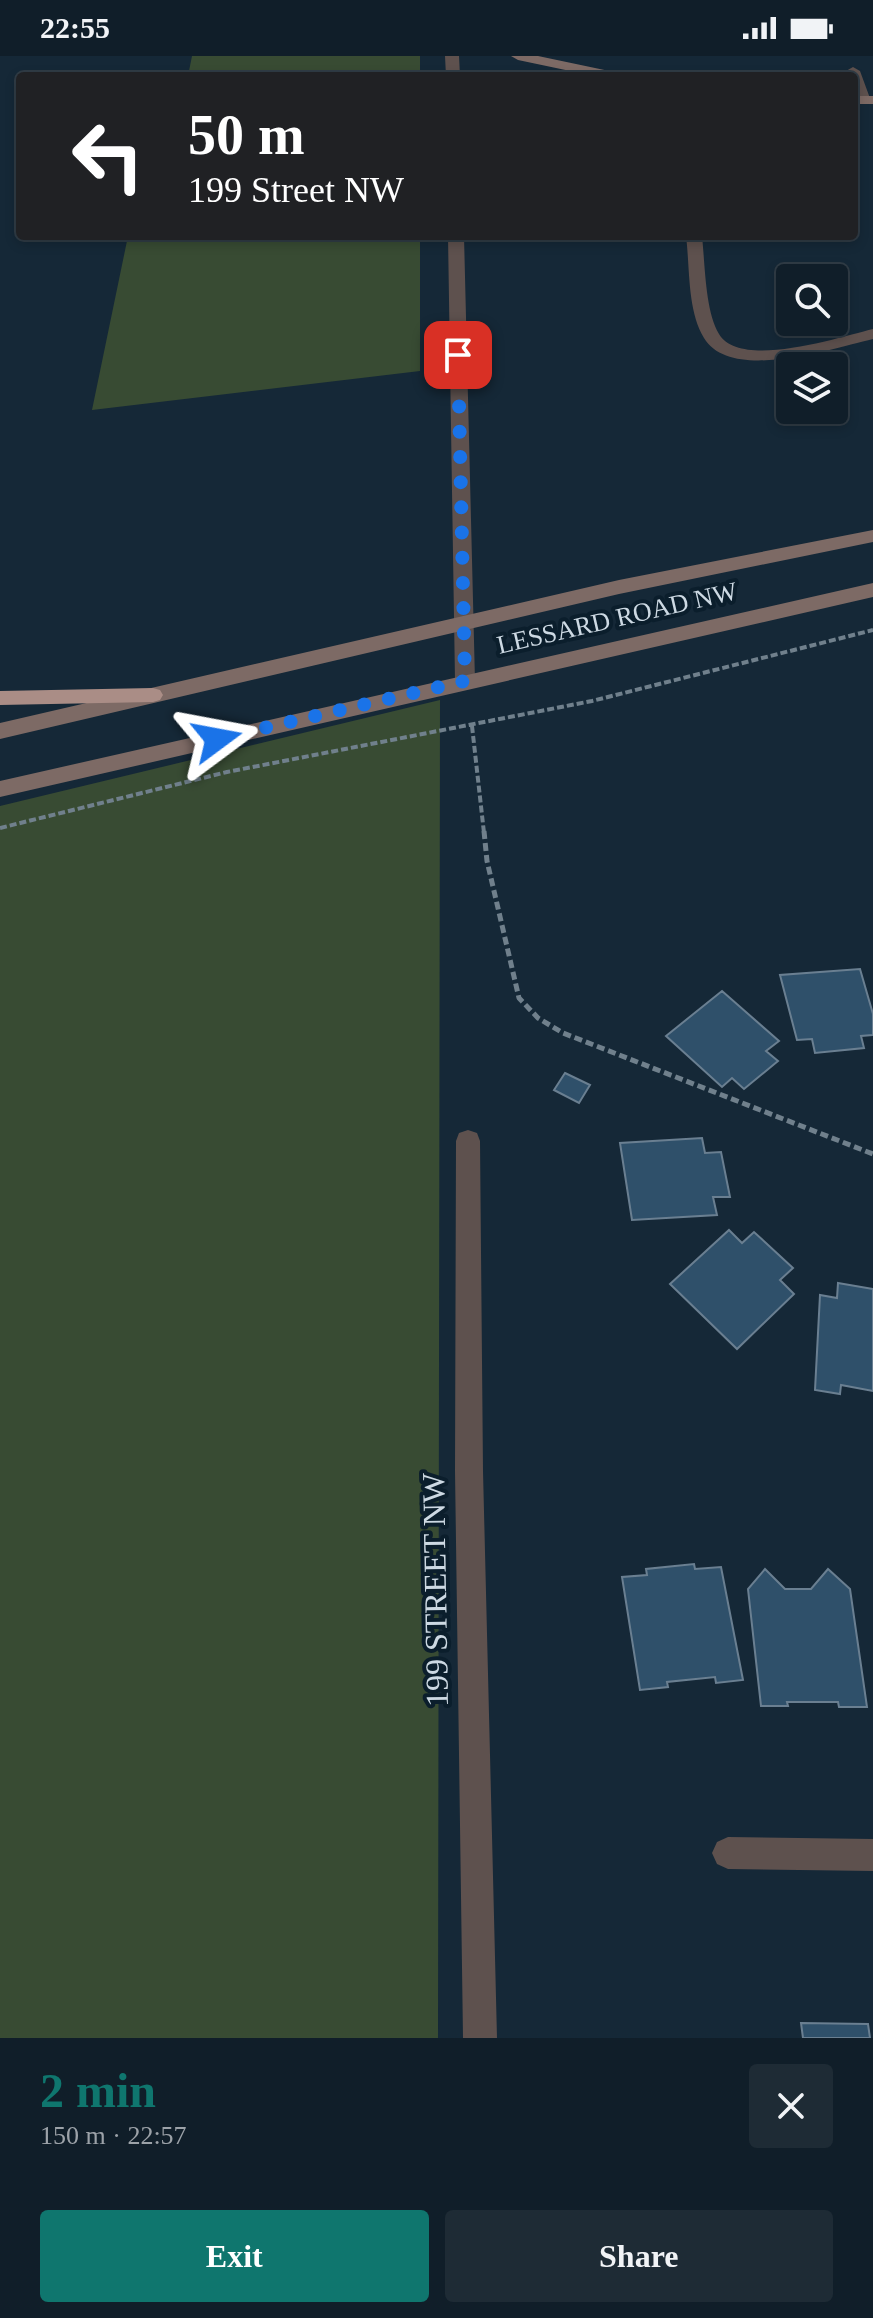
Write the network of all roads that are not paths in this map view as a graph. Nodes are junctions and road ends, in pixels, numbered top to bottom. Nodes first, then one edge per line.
1 (518, 56) edge
2 (595, 72) edge
3 (456, 240) edge
4 (695, 240) edge
5 (873, 334) edge
6 (873, 536) edge
7 (873, 590) edge
8 (463, 624) junction
9 (465, 681) junction
10 (153, 695) junction
11 (0, 698) edge
12 (0, 731) edge
13 (0, 789) edge
14 (468, 1141) dead end
15 (728, 1853) dead end
16 (873, 1855) edge
17 (480, 2038) edge

1 - 2 main road
3 - 8 street
4 - 5 street
6 - 8 main road, LESSARD ROAD NW
7 - 9 main road, LESSARD ROAD NW
8 - 9 street
8 - 10 main road, LESSARD ROAD NW
9 - 13 main road, LESSARD ROAD NW
10 - 11 highway
10 - 12 main road, LESSARD ROAD NW
14 - 17 street, 199 STREET NW
15 - 16 street

